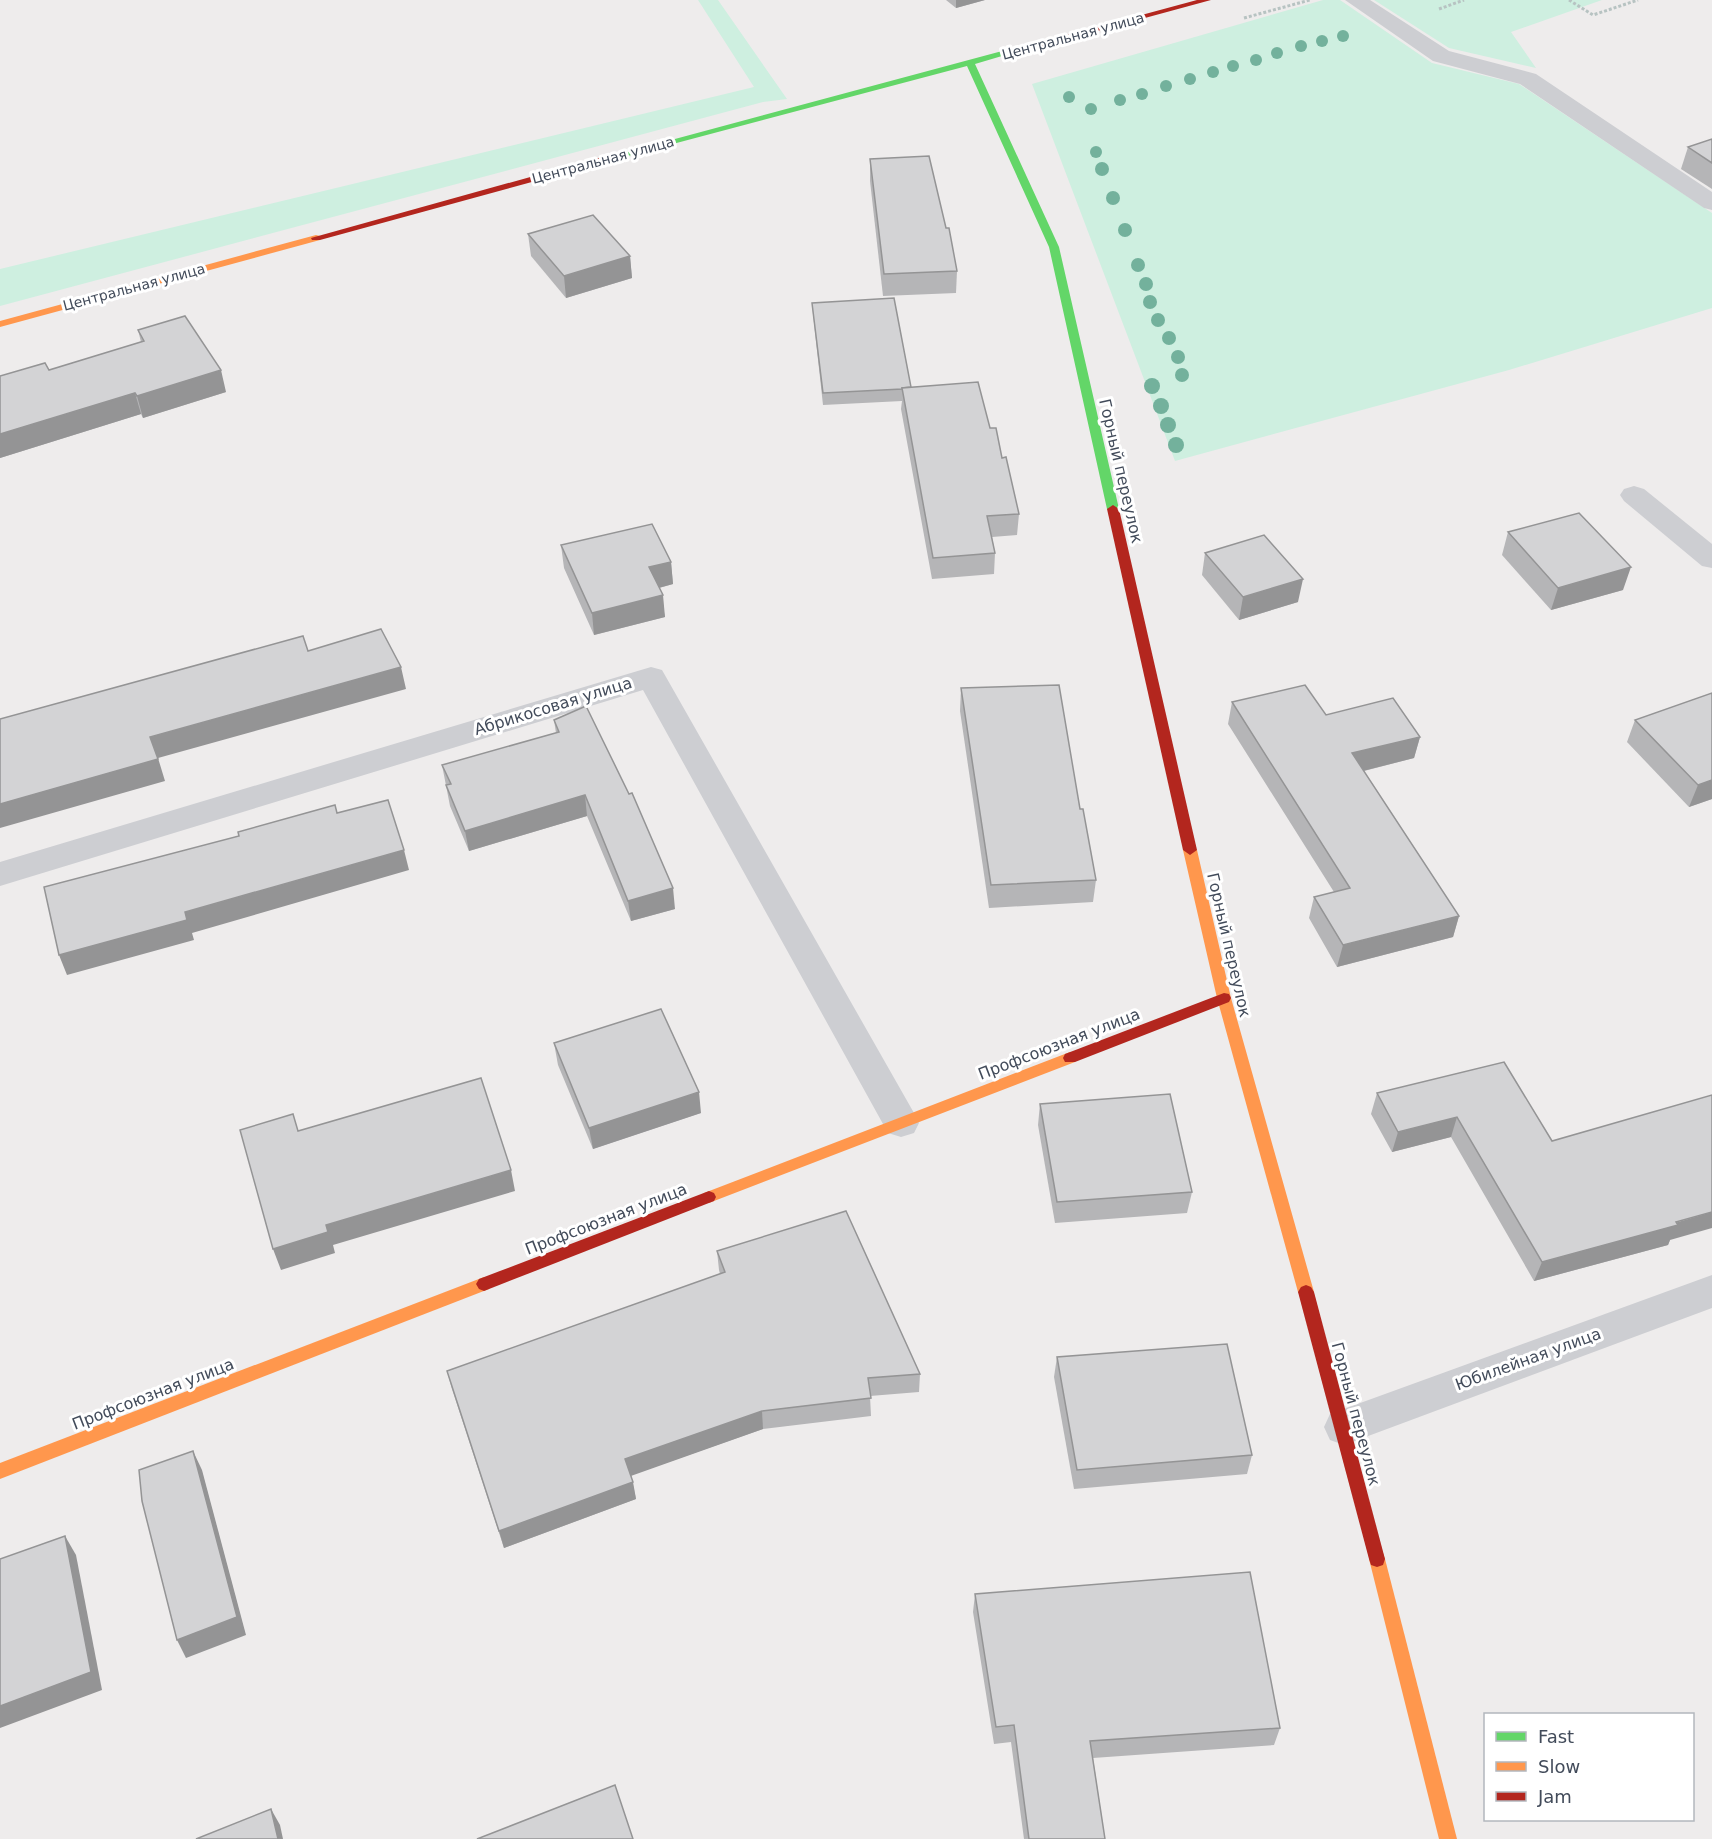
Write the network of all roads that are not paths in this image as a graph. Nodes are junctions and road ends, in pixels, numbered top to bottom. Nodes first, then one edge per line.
1 (1207, 0) edge
2 (1356, 0) edge
3 (971, 64) junction
4 (1712, 203) edge
5 (0, 324) edge
6 (1634, 495) dead end
7 (1712, 559) edge
8 (0, 874) edge
9 (1224, 998) junction
10 (901, 1123) junction
11 (1712, 1291) edge
12 (1344, 1427) junction
13 (0, 1471) edge
14 (1448, 1839) edge

1 - 3 street, Центральная улица
2 - 4 street
3 - 5 street, Центральная улица
3 - 9 street, Горный переулок
6 - 7 street
8 - 10 street, Абрикосовая улица
9 - 10 street, Профсоюзная улица
9 - 12 street, Горный переулок
10 - 13 street, Профсоюзная улица
11 - 12 street, Юбилейная улица
12 - 14 street, Горный переулок

